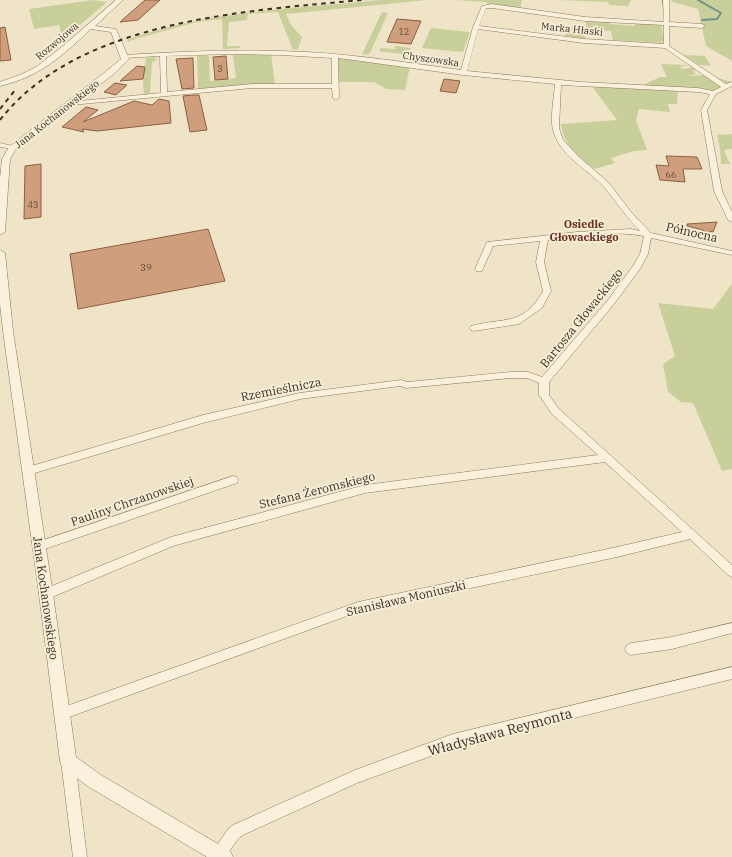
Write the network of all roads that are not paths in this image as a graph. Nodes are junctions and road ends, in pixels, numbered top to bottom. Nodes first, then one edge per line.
1 (120, 0) edge
2 (666, 0) edge
3 (666, 23) junction
4 (702, 26) dead end
5 (90, 27) junction
6 (476, 27) junction
7 (666, 46) junction
8 (163, 54) junction
9 (335, 56) junction
10 (125, 57) junction
11 (463, 73) junction
12 (558, 82) junction
13 (0, 84) edge
14 (335, 86) junction
15 (729, 86) edge
16 (164, 93) junction
17 (714, 93) junction
18 (336, 98) dead end
19 (71, 103) junction
20 (0, 145) edge
21 (13, 147) junction
22 (732, 220) edge
23 (0, 232) edge
24 (648, 234) junction
25 (544, 238) junction
26 (0, 253) edge
27 (732, 254) edge
28 (479, 269) dead end
29 (474, 328) dead end
30 (544, 381) junction
31 (607, 458) junction
32 (28, 471) junction
33 (234, 480) dead end
34 (692, 534) junction
35 (39, 546) junction
36 (732, 572) edge
37 (46, 594) junction
38 (732, 628) edge
39 (631, 649) dead end
40 (732, 673) edge
41 (61, 714) junction
42 (68, 761) junction
43 (221, 855) edge
44 (80, 857) edge

1 - 5 street, Rozwojowa
2 - 3 street
3 - 4 street
3 - 6 street
3 - 7 street
5 - 10 street
5 - 13 street, Rozwojowa
6 - 7 street, Marka Hłaski
6 - 11 street
7 - 15 street
8 - 9 street, Chyszowska
8 - 10 street, Chyszowska
8 - 16 street
9 - 11 street, Chyszowska
9 - 14 street
10 - 19 street, Jana Kochanowskiego
11 - 12 street, Chyszowska
12 - 17 street, Chyszowska
12 - 24 street
14 - 16 street
14 - 18 street
15 - 17 street
16 - 19 street
17 - 22 street
19 - 21 street, Jana Kochanowskiego
20 - 21 street
21 - 23 street, Jana Kochanowskiego
24 - 25 street, Północna
24 - 27 street, Północna
24 - 30 street, Bartosza Głowackiego
25 - 28 street, Północna
25 - 29 street
26 - 32 street, Jana Kochanowskiego
30 - 31 street, Bartosza Głowackiego
30 - 32 street, Rzemieślnicza
31 - 34 street, Bartosza Głowackiego
31 - 37 street, Stefana Żeromskiego
32 - 35 street, Jana Kochanowskiego
33 - 35 street, Pauliny Chrzanowskiej
34 - 36 street, Bartosza Głowackiego
34 - 41 street, Stanisława Moniuszki
35 - 37 street, Jana Kochanowskiego
37 - 41 street, Jana Kochanowskiego
38 - 39 street
40 - 43 street, Władysława Reymonta
41 - 42 street, Jana Kochanowskiego
42 - 43 street
42 - 44 street

